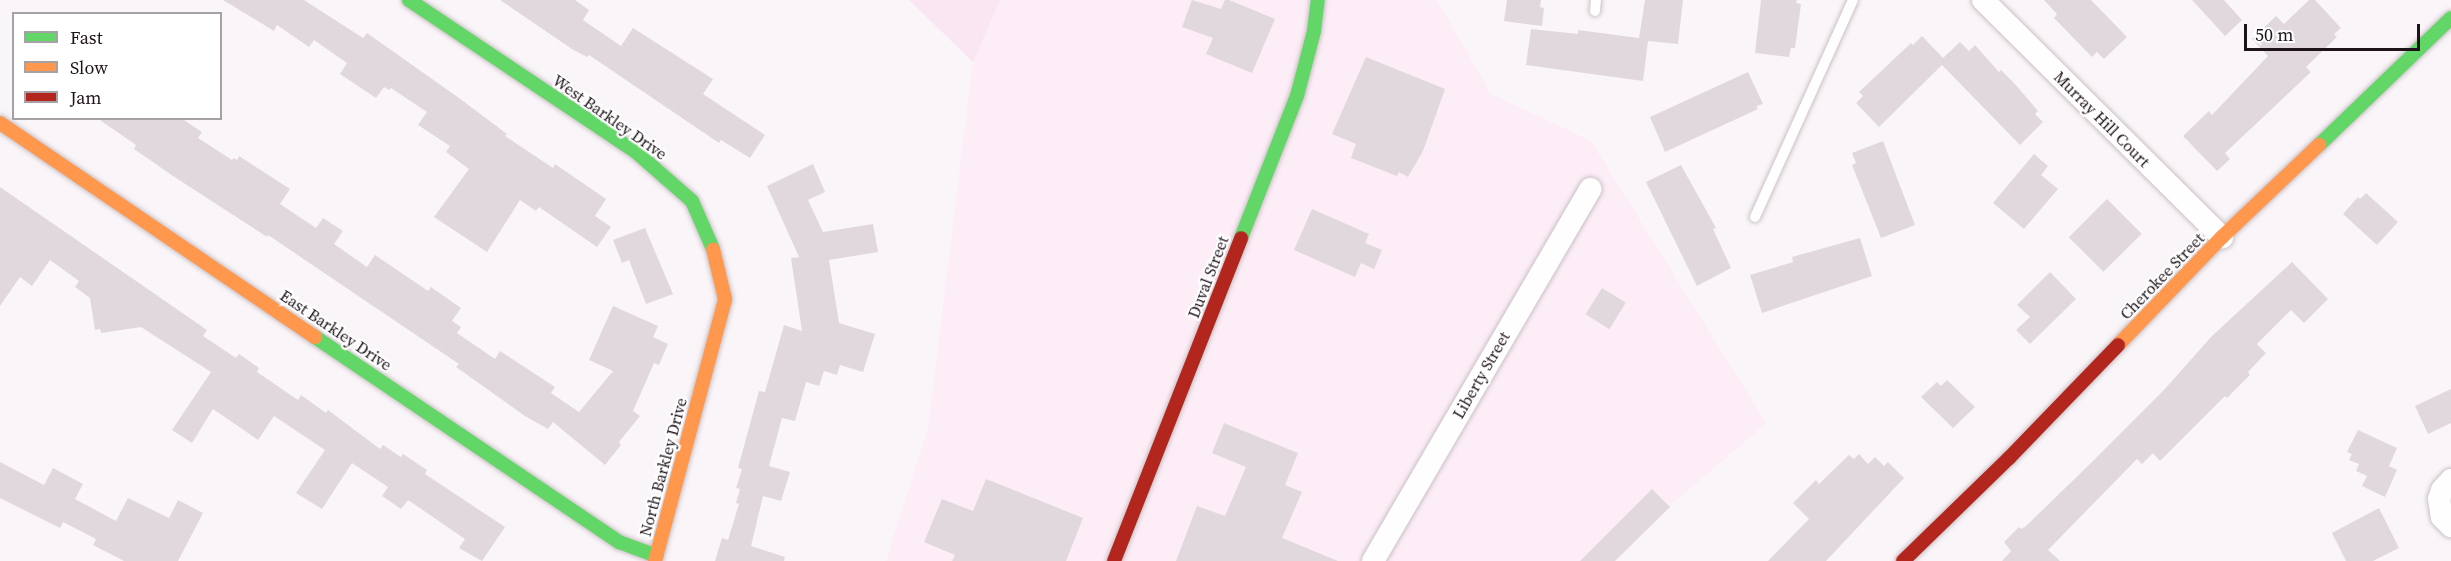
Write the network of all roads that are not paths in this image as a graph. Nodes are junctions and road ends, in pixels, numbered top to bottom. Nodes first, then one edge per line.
1 (409, 0) edge
2 (1318, 0) edge
3 (1852, 0) edge
4 (1983, 0) edge
5 (2451, 18) edge
6 (0, 123) edge
7 (1590, 189) dead end
8 (1755, 217) dead end
9 (2222, 237) junction
10 (703, 381) joint
11 (2451, 480) edge
12 (2451, 526) edge
13 (656, 559) edge
14 (1114, 561) edge
15 (1373, 561) edge
16 (1903, 561) edge

1 - 10 street, West Barkley Drive
2 - 14 street, Duval Street
3 - 8 lane
4 - 9 street, Murray Hill Court
5 - 9 street, Cherokee Street
6 - 13 street, East Barkley Drive
7 - 15 street, Liberty Street
9 - 16 street, Cherokee Street
10 - 13 street, North Barkley Drive
11 - 12 street

